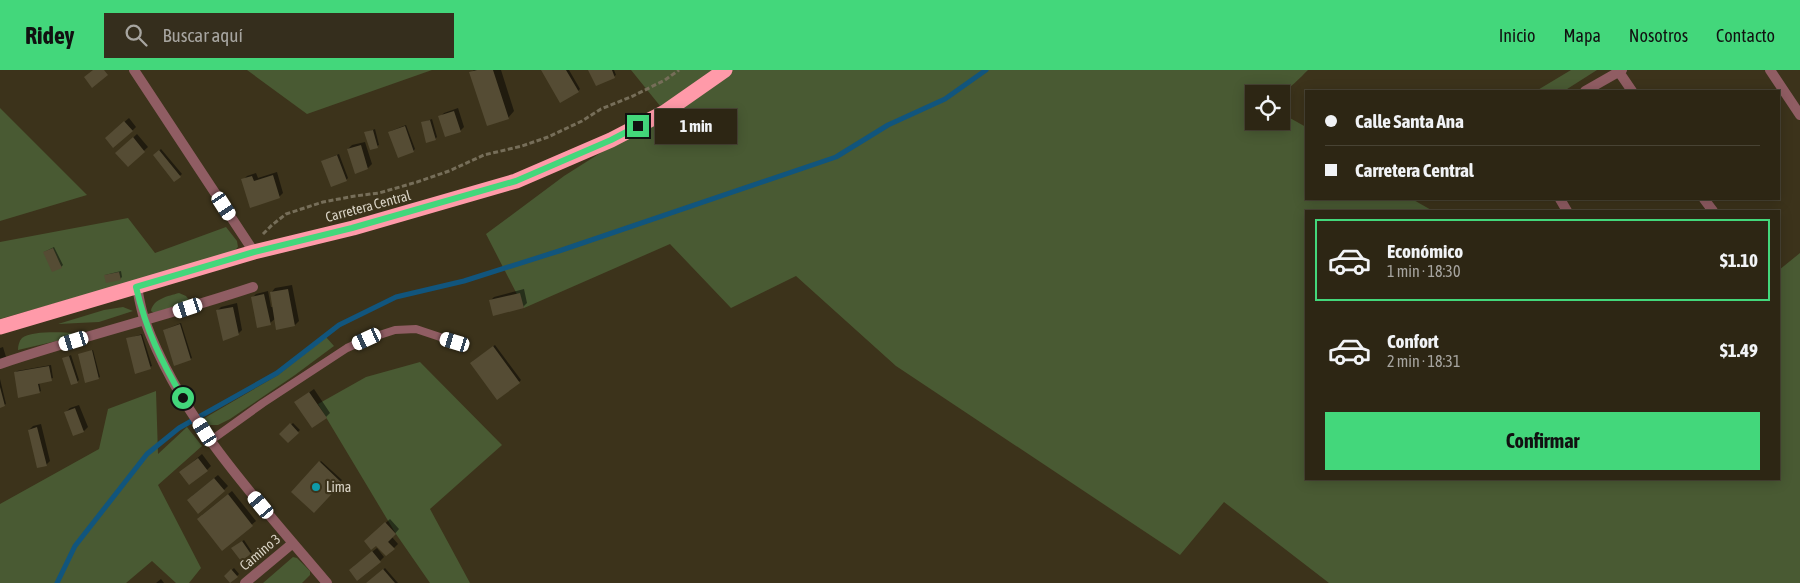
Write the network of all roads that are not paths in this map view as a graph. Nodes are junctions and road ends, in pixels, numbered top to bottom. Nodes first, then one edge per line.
1 (134, 70) edge
2 (725, 70) edge
3 (1770, 70) edge
4 (1620, 71) edge
5 (1587, 90) edge
6 (1631, 90) edge
7 (1800, 115) edge
8 (254, 252) junction
9 (136, 287) junction
10 (253, 287) dead end
11 (144, 320) junction
12 (0, 327) edge
13 (455, 342) dead end
14 (0, 364) edge
15 (207, 437) junction
16 (293, 543) junction
17 (245, 583) edge
18 (327, 583) edge

1 - 8 street
2 - 8 highway, Carretera Central
3 - 7 street
4 - 5 street
4 - 6 street
8 - 9 highway, Carretera Central
9 - 11 street
9 - 12 highway, Carretera Central
10 - 11 street
11 - 14 street
11 - 15 street
13 - 15 lane
15 - 16 street
16 - 17 street, Camino 3
16 - 18 street

